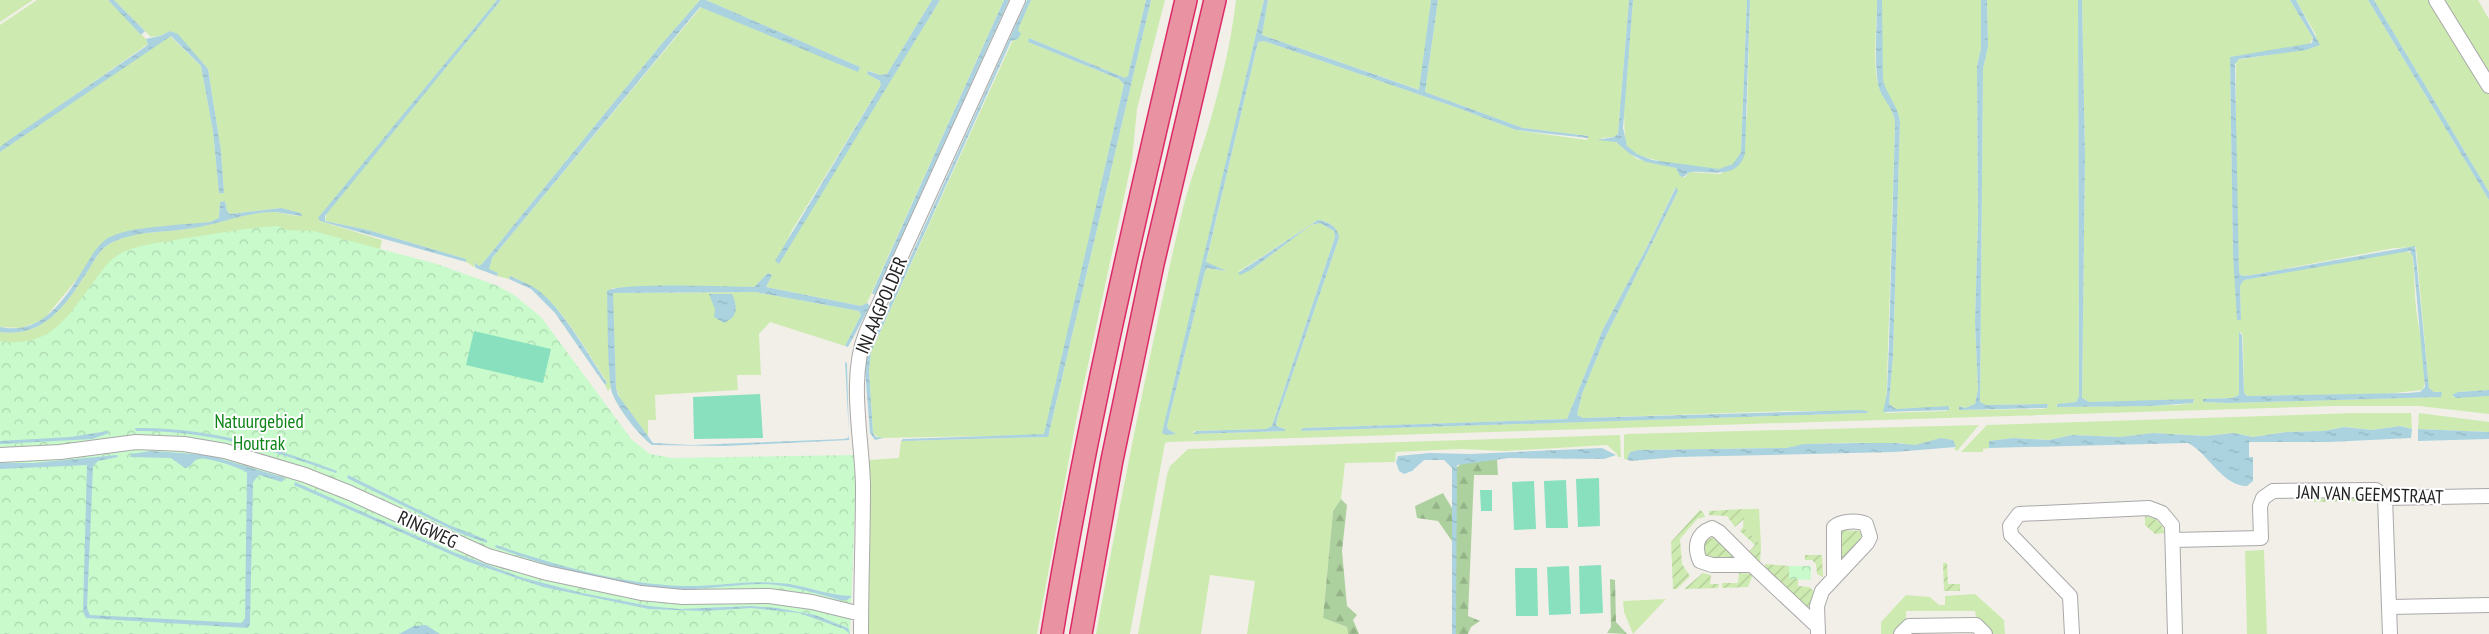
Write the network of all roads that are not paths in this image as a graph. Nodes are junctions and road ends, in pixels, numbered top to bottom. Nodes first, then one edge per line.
1 (1018, 0) edge
2 (1186, 0) edge
3 (1215, 0) edge
4 (2436, 0) edge
5 (2489, 86) edge
6 (0, 454) edge
7 (2489, 496) edge
8 (2385, 498) junction
9 (2173, 540) junction
10 (1752, 565) dead end
11 (1834, 578) dead end
12 (2489, 604) edge
13 (2390, 607) junction
14 (861, 614) junction
15 (1818, 631) edge
16 (861, 634) edge
17 (1052, 634) edge
18 (1081, 634) edge
19 (1901, 634) edge
20 (1985, 634) edge
21 (2072, 634) edge
22 (2175, 634) edge
23 (2390, 634) edge

1 - 14 street, INLAAGPOLDER
2 - 17 highway
3 - 18 highway
4 - 5 street
6 - 14 street, RINGWEG
7 - 8 street, JAN VAN GEEMSTRAAT
8 - 9 street, JAN VAN GEEMSTRAAT
8 - 13 street
9 - 21 street
9 - 22 street
10 - 15 street
11 - 15 street
12 - 13 street
13 - 23 street
14 - 16 street, INLAAGPOLDER
19 - 20 street

